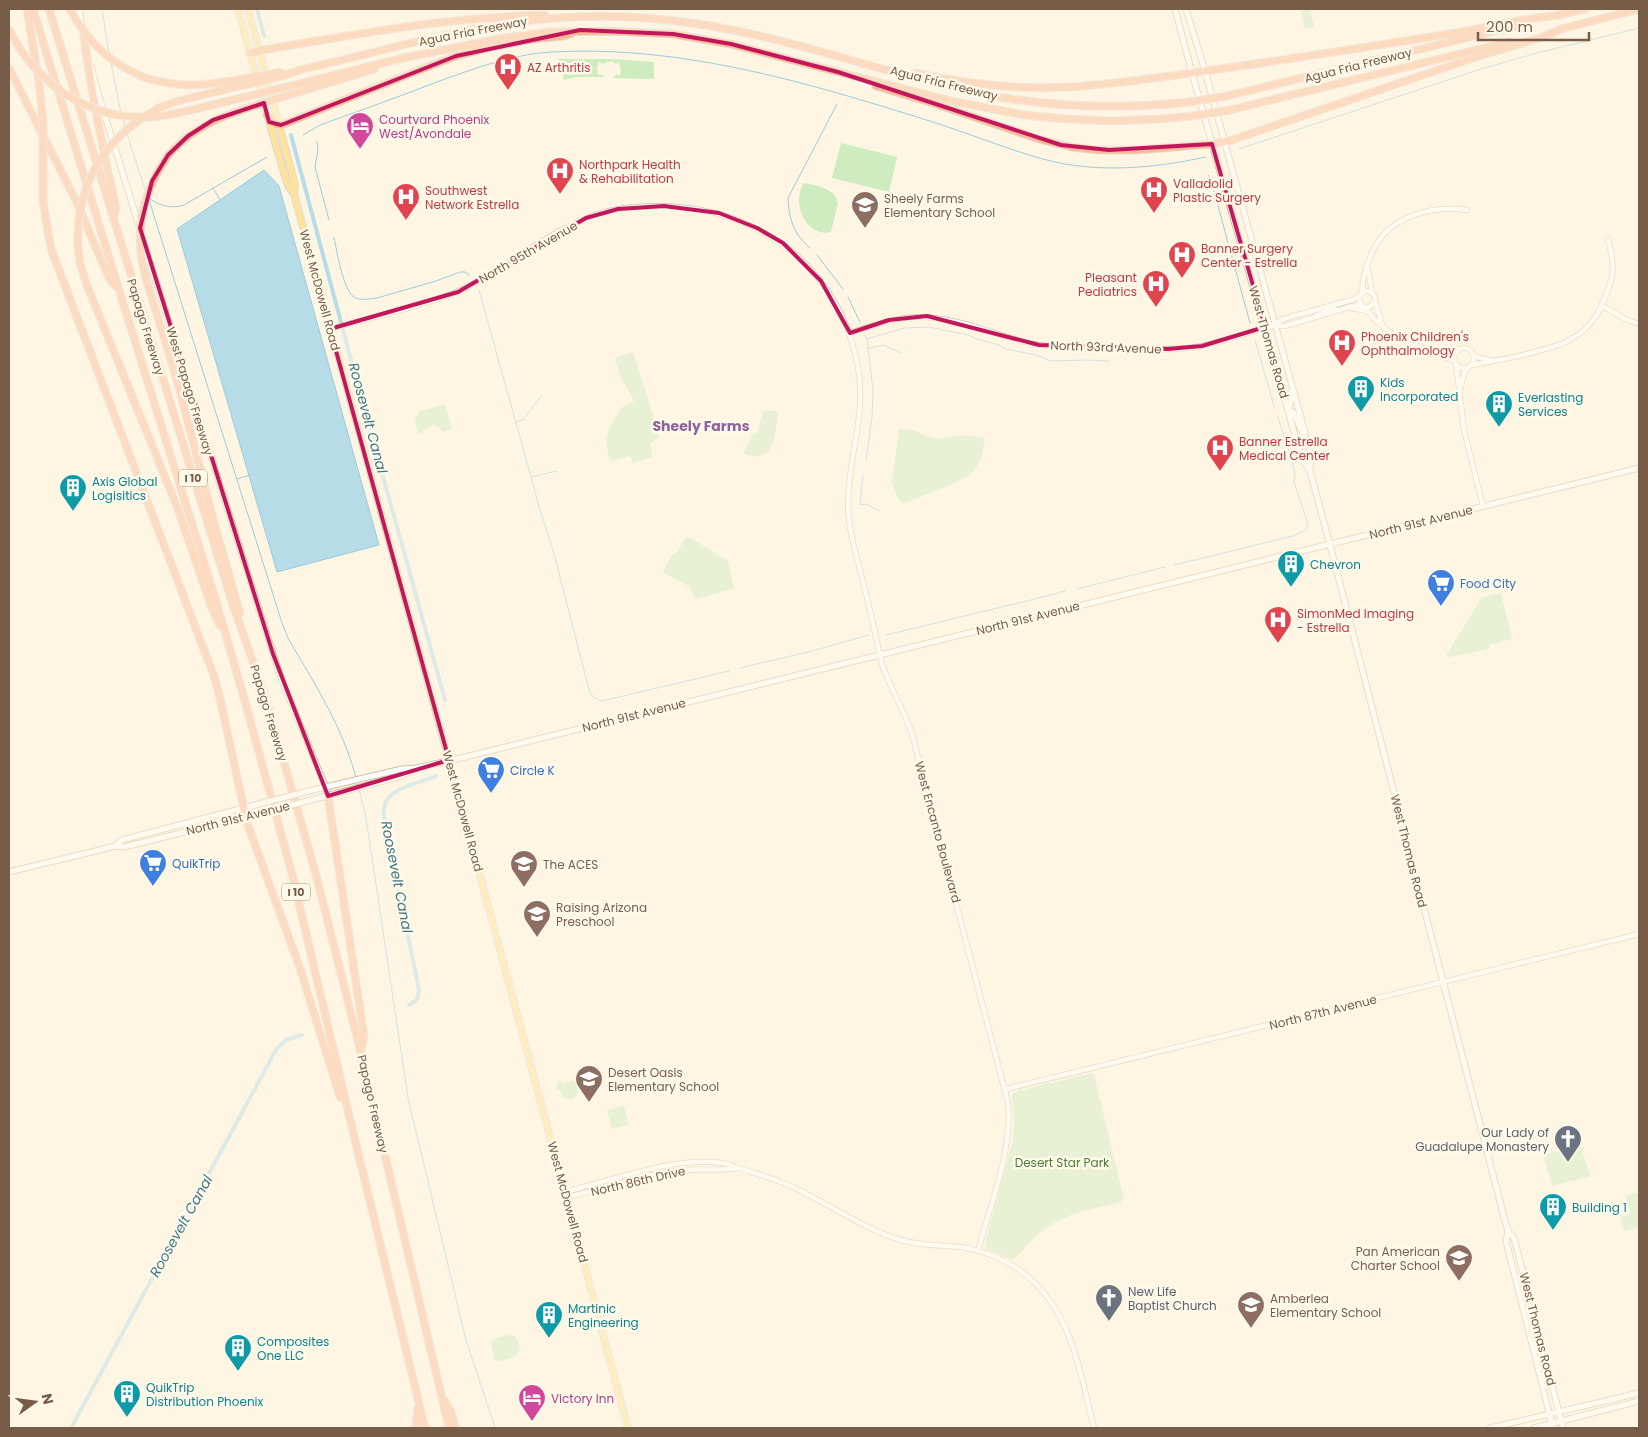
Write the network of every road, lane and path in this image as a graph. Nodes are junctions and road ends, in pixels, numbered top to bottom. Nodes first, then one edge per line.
1 (27, 9) edge
2 (33, 9) edge
3 (48, 9) edge
4 (70, 9) edge
5 (79, 9) edge
6 (238, 9) edge
7 (248, 9) edge
8 (1175, 9) edge
9 (1186, 9) edge
10 (1585, 9) edge
11 (1639, 10) edge
12 (1561, 15) junction
13 (588, 16) junction
14 (1564, 28) junction
15 (9, 29) edge
16 (580, 30) junction
17 (84, 36) junction
18 (793, 45) junction
19 (260, 51) junction
20 (250, 53) junction
21 (425, 54) junction
22 (9, 68) edge
23 (1205, 71) junction
24 (838, 72) junction
25 (1192, 73) junction
26 (244, 82) junction
27 (267, 115) junction
28 (280, 125) junction
29 (1224, 142) junction
30 (1212, 144) junction
31 (294, 194) junction
32 (1467, 210) dead end
33 (113, 219) junction
34 (757, 228) joint
35 (1608, 239) dead end
36 (1241, 243) junction
37 (1253, 244) junction
38 (1367, 268) junction
39 (1372, 292) junction
40 (120, 293) junction
41 (1360, 294) junction
42 (1375, 301) junction
43 (1335, 304) junction
44 (1602, 306) junction
45 (1349, 308) junction
46 (1364, 308) junction
47 (1310, 319) junction
48 (1275, 324) junction
49 (1639, 324) edge
50 (1382, 325) junction
51 (1265, 327) junction
52 (330, 329) junction
53 (850, 333) junction
54 (1429, 350) junction
55 (1458, 351) junction
56 (1473, 356) junction
57 (1493, 361) junction
58 (1455, 362) junction
59 (1470, 366) junction
60 (1292, 385) junction
61 (1460, 390) junction
62 (1288, 411) junction
63 (1306, 438) junction
64 (1639, 468) edge
65 (1310, 471) junction
66 (1483, 507) junction
67 (1330, 545) junction
68 (248, 645) junction
69 (230, 650) junction
70 (880, 654) junction
71 (449, 760) junction
72 (416, 768) junction
73 (326, 787) junction
74 (328, 796) junction
75 (243, 808) junction
76 (245, 817) junction
77 (116, 846) junction
78 (9, 872) edge
79 (1639, 934) edge
80 (1443, 982) junction
81 (361, 1053) junction
82 (1006, 1089) junction
83 (354, 1136) junction
84 (668, 1166) junction
85 (737, 1168) junction
86 (669, 1172) junction
87 (566, 1195) junction
88 (1508, 1231) junction
89 (978, 1251) junction
90 (1535, 1317) junction
91 (1526, 1319) junction
92 (440, 1392) junction
93 (1639, 1393) edge
94 (419, 1402) junction
95 (1639, 1402) edge
96 (1559, 1412) junction
97 (1550, 1414) junction
98 (1562, 1422) junction
99 (1553, 1426) edge
100 (416, 1428) edge
101 (425, 1428) edge
102 (449, 1428) edge
103 (456, 1428) edge
104 (628, 1428) edge
105 (1094, 1428) edge
106 (1490, 1428) edge
107 (1534, 1428) edge
108 (1563, 1428) edge

1 - 75 highway, bridge
2 - 40 highway, Papago Freeway / I 10
3 - 33 highway, Papago Freeway / I 10
4 - 26 highway, bridge
5 - 17 main road, West Papago Freeway
6 - 20 main road, West McDowell Road
7 - 19 main road, West McDowell Road
8 - 25 main road, West Thomas Road
9 - 23 main road, West Thomas Road
10 - 12 highway, Agua Fria Freeway
11 - 14 highway, Agua Fria Freeway
12 - 18 highway, Agua Fria Freeway, bridge
12 - 23 highway
13 - 18 highway, Agua Fria Freeway
13 - 19 highway
13 - 26 highway, Agua Fria Freeway, bridge
14 - 24 highway, Agua Fria Freeway, bridge
14 - 29 highway
15 - 21 highway, bridge
16 - 21 highway, Agua Fria Freeway
16 - 24 highway, Agua Fria Freeway
16 - 28 highway
17 - 33 highway
17 - 73 main road, West Papago Freeway
18 - 25 highway
19 - 20 highway
19 - 28 main road, West McDowell Road
20 - 27 main road, West McDowell Road
21 - 68 highway, bridge
22 - 40 highway
23 - 25 highway
23 - 29 main road, West Thomas Road
24 - 30 highway
25 - 30 main road, West Thomas Road
26 - 69 highway, bridge
27 - 28 highway
27 - 31 main road, West McDowell Road
28 - 31 main road, West McDowell Road
29 - 30 highway
29 - 37 main road, West Thomas Road
30 - 36 main road, West Thomas Road
31 - 52 main road, West McDowell Road
32 - 38 street
33 - 68 highway, Papago Freeway / I 10
34 - 52 street, North 95th Avenue
34 - 53 street, West Encanto Boulevard
35 - 44 street
36 - 37 main road
36 - 51 main road, West Thomas Road
37 - 48 main road, West Thomas Road
38 - 39 street
38 - 41 street
39 - 41 street
39 - 42 street
40 - 69 highway, Papago Freeway / I 10
41 - 43 street, North 93rd Avenue
41 - 46 street
42 - 46 street
42 - 50 street
43 - 47 street
43 - 48 street, North 93rd Avenue
44 - 49 street
44 - 57 street
45 - 46 street
45 - 46 street, North 93rd Avenue
45 - 47 street, North 93rd Avenue
46 - 50 street
47 - 48 street, North 93rd Avenue
48 - 51 street, North 93rd Avenue
48 - 60 main road, West Thomas Road
50 - 54 street
51 - 53 street, North 93rd Avenue
51 - 62 main road, West Thomas Road
52 - 71 main road, West McDowell Road
53 - 70 street, West Encanto Boulevard
54 - 55 street
54 - 58 street
55 - 56 street
55 - 58 street
56 - 57 street
56 - 59 street
57 - 59 street
58 - 59 street
58 - 61 street
59 - 61 street
60 - 62 main road
60 - 63 main road, West Thomas Road
61 - 66 street
62 - 63 main road
62 - 65 main road, West Thomas Road
63 - 65 main road, West Thomas Road
64 - 66 main road, North 91st Avenue
65 - 67 main road, West Thomas Road
66 - 67 main road, North 91st Avenue
67 - 70 main road, North 91st Avenue
67 - 80 main road, West Thomas Road
68 - 81 highway, Papago Freeway / I 10
69 - 83 highway, Papago Freeway / I 10
70 - 71 main road, North 91st Avenue
70 - 82 street, West Encanto Boulevard
71 - 72 main road, North 91st Avenue
71 - 87 main road, West McDowell Road
72 - 73 main road, North 91st Avenue
72 - 74 main road, North 91st Avenue
73 - 74 main road, West Papago Freeway
73 - 75 main road, North 91st Avenue, bridge
74 - 76 main road, North 91st Avenue, bridge
74 - 81 highway
75 - 76 highway
75 - 77 main road, North 91st Avenue
76 - 77 main road, North 91st Avenue
76 - 83 highway
77 - 78 main road, North 91st Avenue
79 - 80 street, North 87th Avenue
80 - 82 street, North 87th Avenue
80 - 88 main road, West Thomas Road
81 - 92 highway, Papago Freeway / I 10
82 - 89 street, West Encanto Boulevard
83 - 94 highway, Papago Freeway / I 10
84 - 85 street, North 86th Drive
84 - 86 street
84 - 87 street, North 86th Drive
85 - 86 street, North 86th Drive
85 - 89 street, North 86th Drive
86 - 87 street, North 86th Drive
87 - 104 main road, West McDowell Road
88 - 90 main road, West Thomas Road
88 - 91 main road, West Thomas Road
89 - 105 street
90 - 91 main road
90 - 96 main road, West Thomas Road
91 - 97 main road, West Thomas Road
92 - 102 highway, Papago Freeway / I 10
92 - 103 highway
93 - 96 main road
94 - 100 highway
94 - 101 highway, Papago Freeway / I 10
95 - 98 main road
96 - 97 main road
96 - 98 main road, West Thomas Road
97 - 99 main road, West Thomas Road
97 - 106 main road
98 - 99 main road
98 - 108 main road, West Thomas Road
99 - 107 main road

